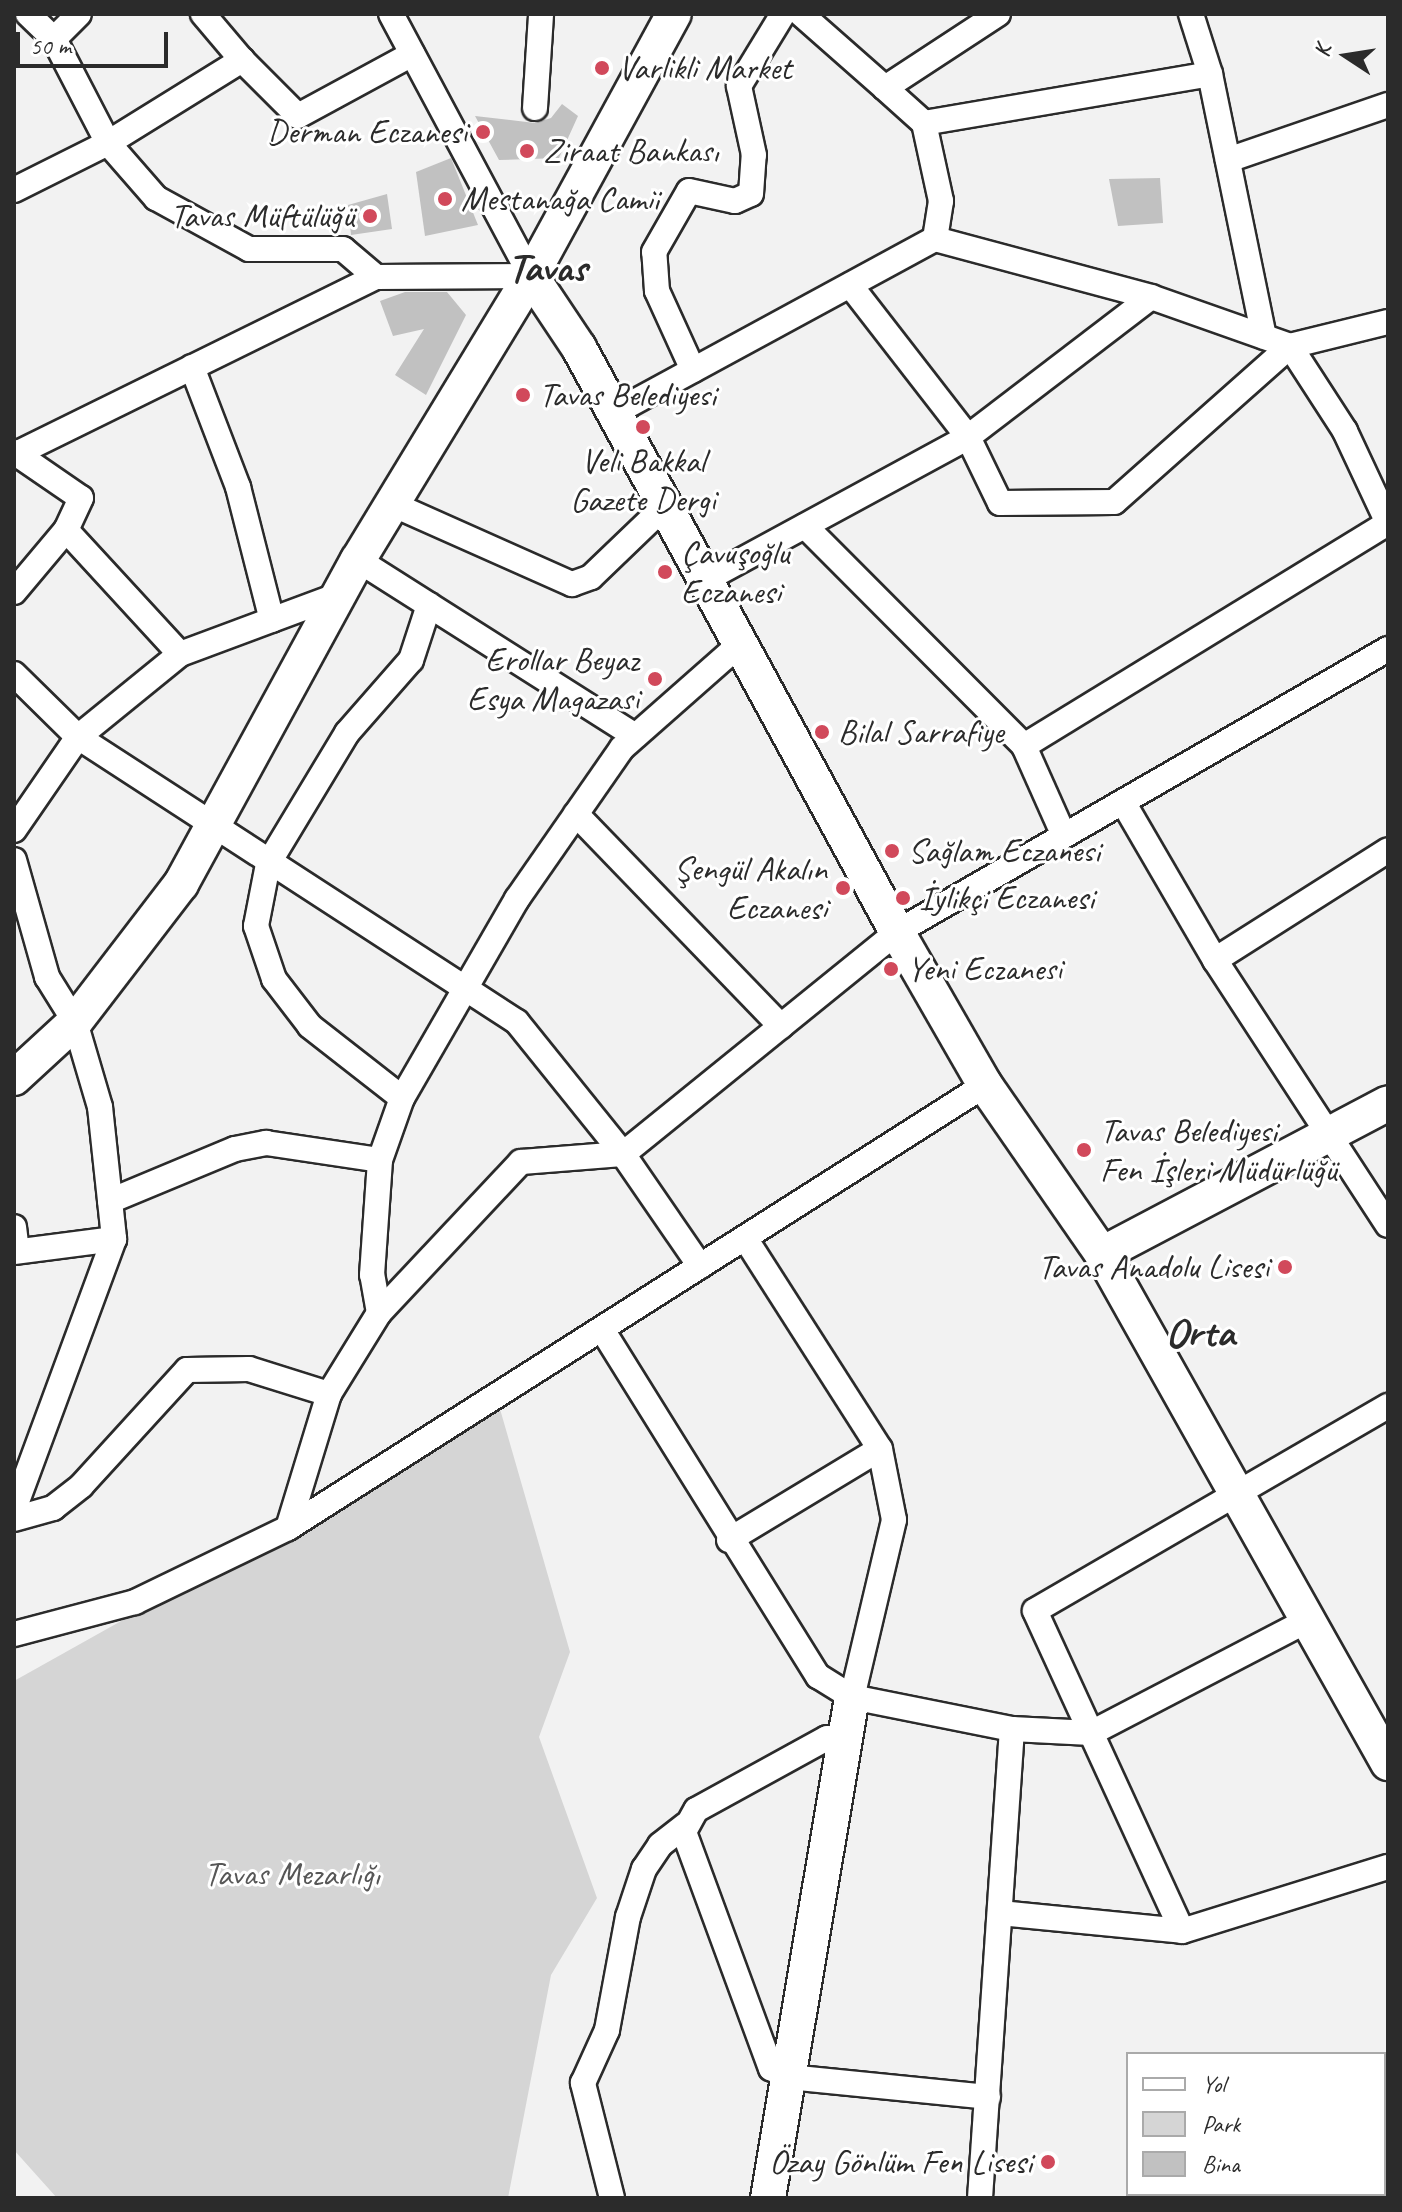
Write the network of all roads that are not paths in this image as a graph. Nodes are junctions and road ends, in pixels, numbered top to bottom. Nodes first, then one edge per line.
1 (28, 14) edge
2 (79, 14) edge
3 (203, 14) edge
4 (391, 14) edge
5 (541, 14) edge
6 (674, 14) edge
7 (783, 14) edge
8 (801, 14) edge
9 (998, 14) edge
10 (1198, 16) edge
11 (54, 39) junction
12 (412, 54) junction
13 (242, 60) junction
14 (1210, 74) junction
15 (885, 88) junction
16 (1388, 105) edge
17 (535, 108) dead end
18 (924, 123) junction
19 (108, 143) junction
20 (1228, 160) junction
21 (14, 190) edge
22 (935, 239) junction
23 (531, 276) junction
24 (376, 277) junction
25 (850, 285) junction
26 (1151, 297) junction
27 (1388, 322) edge
28 (1264, 337) junction
29 (1290, 346) junction
30 (192, 367) junction
31 (693, 370) junction
32 (614, 413) junction
33 (968, 437) junction
34 (15, 453) edge
35 (392, 504) junction
36 (665, 506) junction
37 (805, 526) junction
38 (66, 530) junction
39 (358, 560) junction
40 (705, 580) junction
41 (14, 592) edge
42 (339, 595) junction
43 (429, 605) junction
44 (272, 620) junction
45 (740, 644) junction
46 (1388, 649) edge
47 (180, 654) junction
48 (14, 674) edge
49 (635, 736) junction
50 (78, 737) junction
51 (1024, 746) junction
52 (1123, 802) junction
53 (576, 814) junction
54 (14, 830) edge
55 (215, 830) junction
56 (1064, 836) junction
57 (1388, 850) edge
58 (14, 860) edge
59 (268, 864) junction
60 (897, 932) junction
61 (1215, 960) junction
62 (466, 989) junction
63 (75, 1022) junction
64 (781, 1026) junction
65 (14, 1078) edge
66 (985, 1085) junction
67 (402, 1098) junction
68 (1388, 1103) edge
69 (1332, 1132) junction
70 (623, 1154) junction
71 (380, 1160) junction
72 (110, 1201) junction
73 (1388, 1225) edge
74 (745, 1238) junction
75 (114, 1239) junction
76 (15, 1243) edge
77 (1102, 1254) junction
78 (700, 1266) junction
79 (379, 1313) junction
80 (603, 1331) junction
81 (329, 1394) junction
82 (1388, 1406) edge
83 (880, 1449) junction
84 (1233, 1493) junction
85 (14, 1510) edge
86 (14, 1519) edge
87 (288, 1528) junction
88 (729, 1540) junction
89 (1308, 1620) junction
90 (14, 1634) edge
91 (852, 1697) junction
92 (1012, 1729) junction
93 (1091, 1733) junction
94 (844, 1740) junction
95 (1388, 1763) edge
96 (686, 1825) junction
97 (1388, 1867) edge
98 (1000, 1913) junction
99 (1182, 1931) junction
100 (788, 2077) junction
101 (988, 2097) junction
102 (612, 2198) edge
103 (768, 2198) edge
104 (980, 2198) edge

1 - 11 street
2 - 11 street
3 - 13 street
4 - 12 street
5 - 17 street
6 - 23 street
7 - 31 street
8 - 15 street
9 - 15 street
10 - 14 street
11 - 19 street
12 - 13 street
12 - 23 street
13 - 19 street
14 - 18 street
14 - 20 street
15 - 18 street
16 - 20 street
18 - 22 street
19 - 21 street
19 - 24 street
20 - 28 street
22 - 25 street
22 - 26 street
23 - 24 street
23 - 32 street
23 - 35 street
24 - 30 street
25 - 31 street
25 - 33 street
26 - 28 street
26 - 33 street
27 - 29 street
28 - 29 street
29 - 33 street
29 - 51 street
30 - 34 street
30 - 44 street
31 - 32 street
32 - 36 street
33 - 37 street
34 - 38 street
35 - 36 street
35 - 39 street
36 - 40 street
37 - 40 street
37 - 51 street
38 - 41 street
38 - 47 street
39 - 42 street
39 - 43 street
40 - 45 street
42 - 44 street
42 - 55 street
43 - 49 street
43 - 59 street
44 - 47 street
45 - 49 street
45 - 60 street
46 - 52 street
47 - 50 street
48 - 50 street
49 - 53 street
50 - 54 street
50 - 55 street
51 - 56 street
52 - 56 street
52 - 61 street
53 - 62 street
53 - 64 street
55 - 59 street
55 - 63 street
56 - 60 street
57 - 61 street
58 - 63 street
59 - 62 street
59 - 67 street
60 - 64 street
60 - 66 street
61 - 69 street
62 - 67 street
62 - 70 street
63 - 65 street
63 - 72 street
64 - 70 street
66 - 74 street
66 - 77 street
67 - 71 street
68 - 69 street
69 - 73 street
69 - 77 street
70 - 78 street
70 - 79 street
71 - 72 street
71 - 79 street
72 - 75 street
74 - 78 street
74 - 83 street
75 - 76 street
75 - 85 street
77 - 84 street
78 - 80 street
79 - 81 street
80 - 87 street
80 - 88 street
81 - 86 street
81 - 87 street
82 - 84 street
83 - 88 street
83 - 91 street
84 - 89 street
84 - 93 street
87 - 90 street
88 - 91 street
89 - 93 street
89 - 95 street
91 - 92 street
91 - 94 street
92 - 93 street
92 - 98 street
93 - 99 street
94 - 96 street
94 - 100 street
96 - 100 street
96 - 102 street
97 - 99 street
98 - 99 street
98 - 101 street
100 - 101 street
100 - 103 street
101 - 104 street

